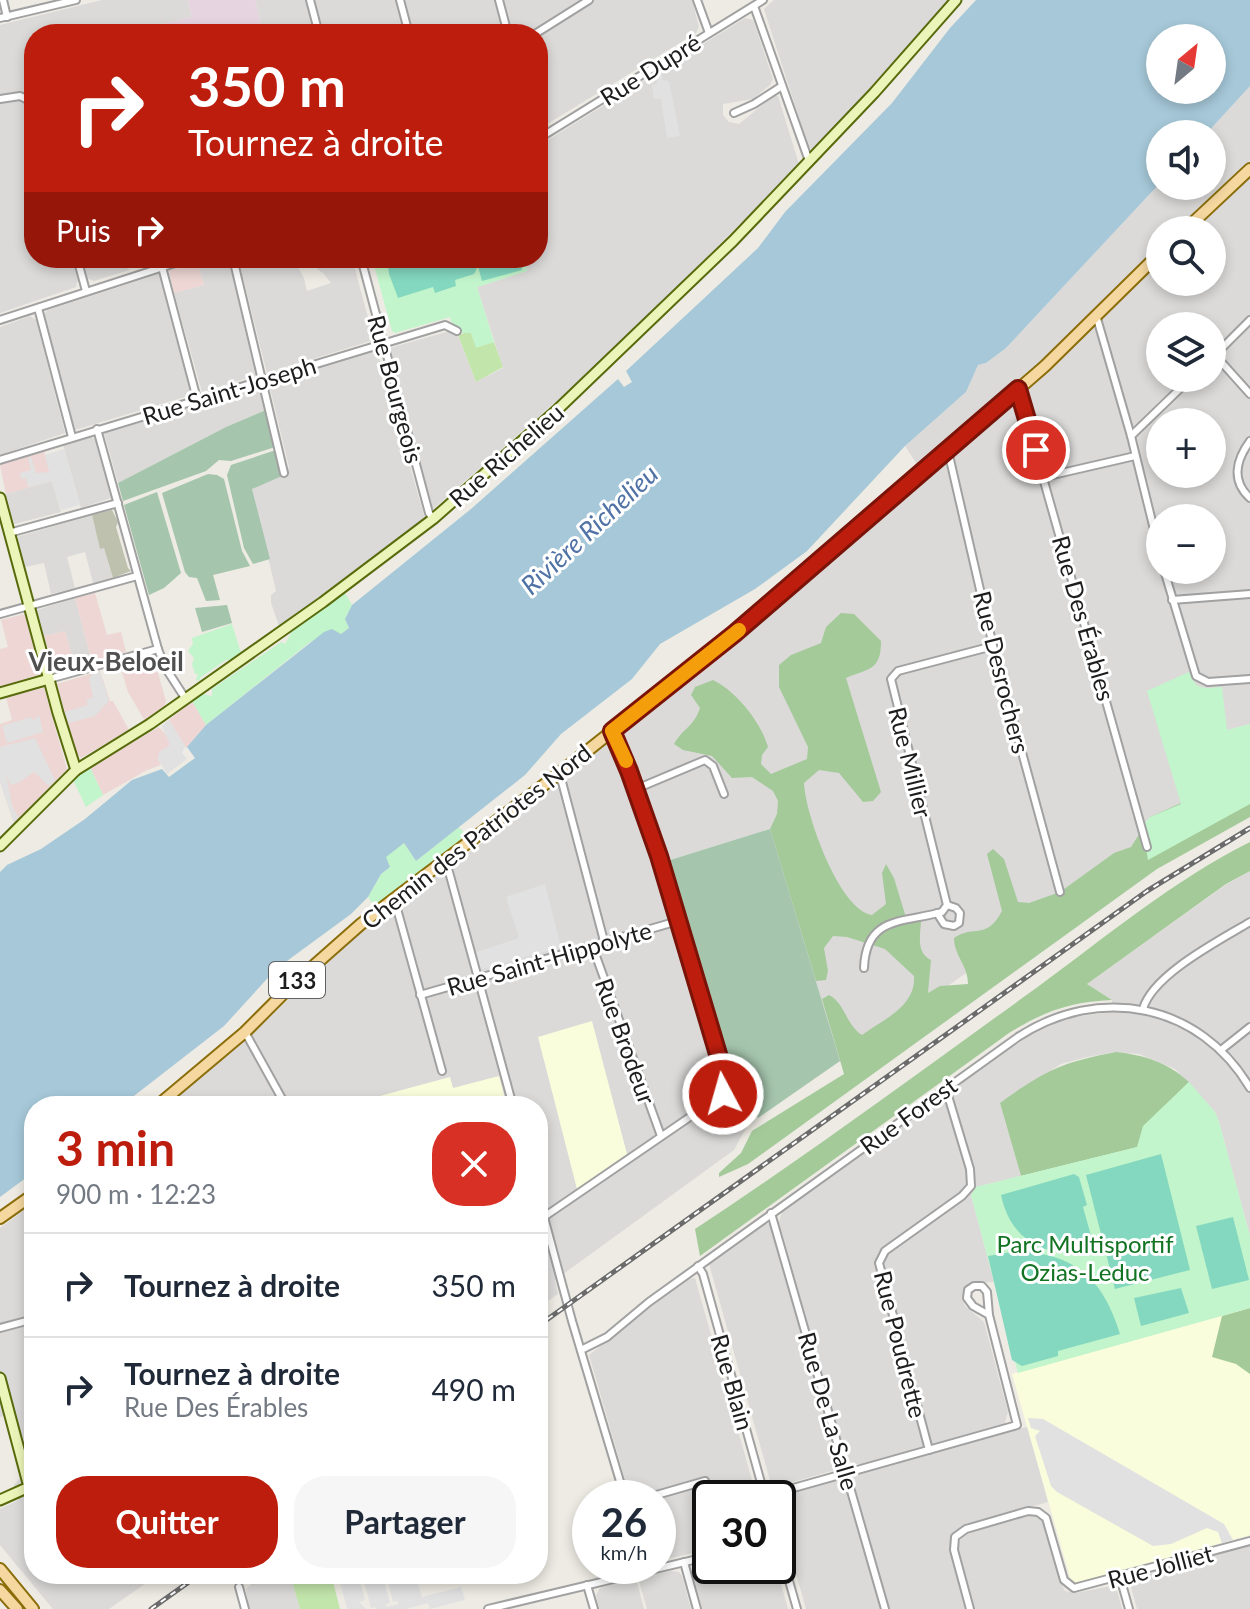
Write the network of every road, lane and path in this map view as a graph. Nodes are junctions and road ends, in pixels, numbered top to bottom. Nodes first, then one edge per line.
1 (3, 0) edge
2 (76, 0) edge
3 (310, 0) edge
4 (400, 0) edge
5 (499, 0) edge
6 (589, 0) edge
7 (697, 0) edge
8 (763, 0) edge
9 (956, 0) edge
10 (754, 6) junction
11 (4, 18) edge
12 (316, 24) edge
13 (406, 24) edge
14 (505, 24) edge
15 (548, 26) edge
16 (709, 33) junction
17 (782, 86) junction
18 (24, 98) edge
19 (0, 99) edge
20 (734, 113) dead end
21 (548, 133) edge
22 (809, 161) junction
23 (1250, 169) edge
24 (1200, 216) edge
25 (1146, 267) edge
26 (80, 268) edge
27 (159, 268) edge
28 (162, 268) edge
29 (235, 268) edge
30 (363, 268) edge
31 (86, 291) junction
32 (38, 308) junction
33 (1096, 315) junction
34 (0, 320) edge
35 (1250, 320) edge
36 (457, 331) dead end
37 (1226, 343) edge
38 (382, 344) junction
39 (1226, 369) edge
40 (263, 379) junction
41 (1018, 389) junction
42 (1177, 392) edge
43 (1250, 394) edge
44 (197, 399) junction
45 (97, 429) junction
46 (1131, 436) junction
47 (72, 437) junction
48 (1250, 441) edge
49 (948, 451) junction
50 (1135, 456) junction
51 (0, 460) edge
52 (284, 473) dead end
53 (1044, 477) junction
54 (0, 498) edge
55 (1250, 498) edge
56 (118, 503) junction
57 (1147, 504) edge
58 (433, 519) junction
59 (9, 533) junction
60 (137, 576) junction
61 (1168, 584) edge
62 (1250, 594) edge
63 (1172, 600) junction
64 (29, 606) junction
65 (0, 614) edge
66 (993, 646) junction
67 (158, 649) junction
68 (49, 679) junction
69 (1250, 679) edge
70 (0, 693) edge
71 (185, 698) junction
72 (612, 731) junction
73 (76, 770) junction
74 (557, 775) junction
75 (636, 789) junction
76 (724, 794) dead end
77 (0, 846) edge
78 (1147, 847) dead end
79 (443, 863) junction
80 (1060, 892) dead end
81 (394, 898) junction
82 (947, 905) junction
83 (937, 913) junction
84 (678, 921) junction
85 (1250, 922) edge
86 (604, 941) junction
87 (592, 945) junction
88 (864, 968) dead end
89 (478, 978) junction
90 (420, 995) junction
91 (1143, 1009) junction
92 (1250, 1027) edge
93 (245, 1032) junction
94 (1221, 1050) junction
95 (442, 1071) dead end
96 (1250, 1088) edge
97 (946, 1089) junction
98 (169, 1096) edge
99 (280, 1096) edge
100 (510, 1096) edge
101 (661, 1136) junction
102 (24, 1201) edge
103 (771, 1213) junction
104 (548, 1215) edge
105 (0, 1218) edge
106 (548, 1243) edge
107 (698, 1266) junction
108 (989, 1315) junction
109 (24, 1322) edge
110 (0, 1328) edge
111 (581, 1350) junction
112 (0, 1378) edge
113 (929, 1450) junction
114 (24, 1468) edge
115 (846, 1473) junction
116 (620, 1480) edge
117 (760, 1480) edge
118 (796, 1488) edge
119 (24, 1489) edge
120 (0, 1500) edge
121 (1250, 1541) edge
122 (692, 1560) edge
123 (684, 1562) junction
124 (676, 1563) edge
125 (0, 1569) edge
126 (1120, 1577) junction
127 (590, 1584) edge
128 (790, 1584) edge
129 (587, 1585) junction
130 (239, 1587) dead end
131 (2, 1592) edge
132 (17, 1609) edge
133 (33, 1609) edge
134 (245, 1609) edge
135 (491, 1609) edge
136 (594, 1609) edge
137 (697, 1609) edge
138 (797, 1609) edge
139 (885, 1609) edge
140 (970, 1609) edge
141 (1129, 1609) edge

1 - 11 street
2 - 11 street
3 - 12 street
4 - 13 street
5 - 14 street
6 - 15 street
7 - 16 street
8 - 10 street, Rue Dupré
9 - 22 main road, Rue Richelieu
10 - 16 street, Rue Dupré
10 - 17 street
16 - 21 street, Rue Dupré
17 - 20 street
17 - 22 street
18 - 19 street
22 - 58 main road, Rue Richelieu
23 - 24 main road
25 - 33 main road, Chemin des Patriotes Nord / 133
26 - 31 street
27 - 31 street
28 - 44 street
29 - 40 street
30 - 38 street, Rue Bourgeois
31 - 32 street
32 - 34 street
32 - 47 street
33 - 41 main road, Chemin des Patriotes Nord / 133
33 - 46 street
35 - 37 street
36 - 38 street, Rue Saint-Joseph
38 - 40 street, Rue Saint-Joseph
38 - 58 street, Rue Bourgeois
39 - 43 street
40 - 44 street, Rue Saint-Joseph
40 - 52 street
41 - 49 main road, Chemin des Patriotes Nord / 133
41 - 53 street, Rue Des Érables
42 - 46 street
44 - 45 street, Rue Saint-Joseph
45 - 47 street, Rue Saint-Joseph
45 - 56 street
46 - 50 street
47 - 51 street, Rue Saint-Joseph
48 - 55 street
49 - 66 street, Rue Desrochers
49 - 72 main road, Chemin des Patriotes Nord / 133
50 - 53 street
50 - 57 street
53 - 78 street, Rue Des Érables
54 - 59 main road
56 - 59 street
56 - 60 street
58 - 71 main road, Rue Richelieu
59 - 64 main road
60 - 64 street
60 - 67 street
61 - 63 street
62 - 63 street
63 - 69 street
64 - 65 street
64 - 68 main road
66 - 80 street, Rue Desrochers
66 - 82 street, Rue Millier
67 - 68 street
67 - 71 street
68 - 70 main road
68 - 73 main road
71 - 73 main road, Rue Richelieu
72 - 74 main road, Chemin des Patriotes Nord / 133
72 - 75 street
73 - 77 main road, Rue Richelieu
74 - 79 main road, Chemin des Patriotes Nord / 133
74 - 86 street
75 - 76 street
75 - 84 street
79 - 81 main road, Chemin des Patriotes Nord / 133
79 - 89 street
81 - 90 street
81 - 93 main road, Chemin des Patriotes Nord / 133
82 - 83 street, Rue Millier
82 - 83 street, Rue Millier
83 - 88 street, Rue Millier
84 - 86 street, Rue Saint-Hippolyte
84 - 101 street
85 - 91 street
86 - 87 street, Rue Saint-Hippolyte
87 - 89 street, Rue Saint-Hippolyte
87 - 101 street, Rue Brodeur
89 - 90 street, Rue Saint-Hippolyte
89 - 100 street
90 - 95 street
91 - 94 street, Rue Forest
91 - 97 street, Rue Forest
92 - 94 street
93 - 98 main road, Chemin des Patriotes Nord / 133
93 - 99 street
94 - 96 street, Rue Forest
97 - 103 street, Rue Forest
97 - 113 street, Rue Poudrette
101 - 104 street
102 - 105 main road
103 - 107 street, Rue Forest
103 - 115 street, Rue De La Salle
106 - 111 street
107 - 111 street, Rue Forest
107 - 117 street, Rue Blain
108 - 108 street
108 - 113 street
109 - 110 street
111 - 116 street
112 - 114 main road
113 - 115 street
115 - 118 street
115 - 139 street, Rue De La Salle
119 - 120 main road
121 - 126 street, Rue Jolliet
122 - 123 street
123 - 124 street
123 - 137 street
125 - 133 main road
126 - 140 street, Rue Jolliet
126 - 141 street
127 - 129 street
128 - 138 street
129 - 135 street
129 - 136 street
130 - 134 street
131 - 132 main road

